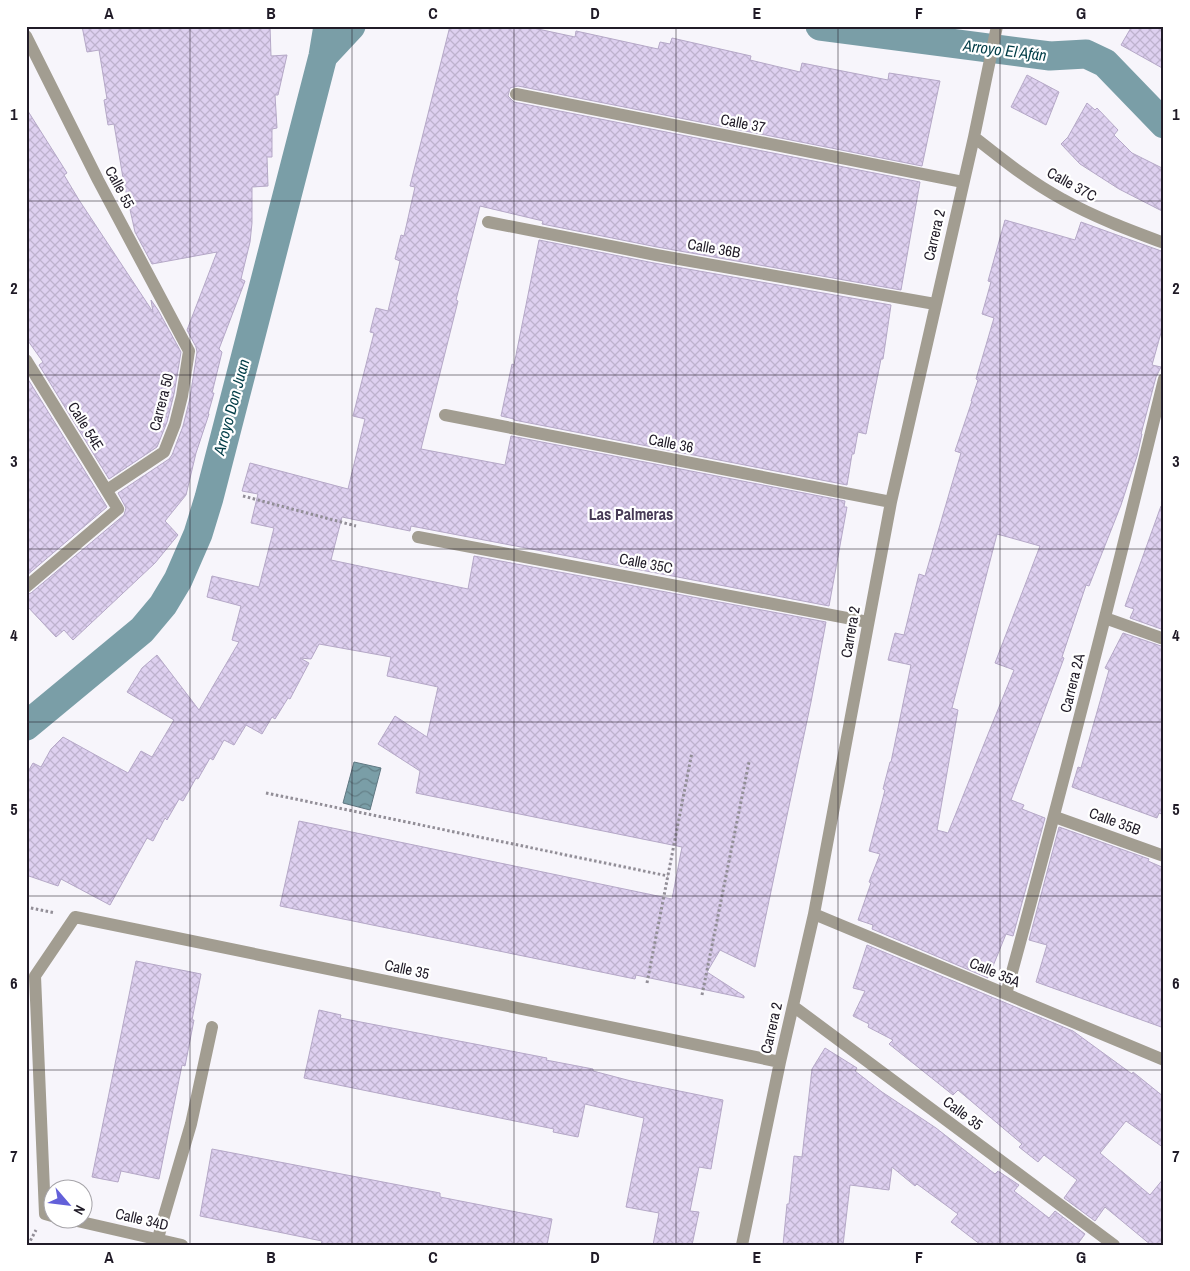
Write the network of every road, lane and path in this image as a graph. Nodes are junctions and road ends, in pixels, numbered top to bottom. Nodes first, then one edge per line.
1 (36, 26) edge
2 (996, 29) edge
3 (26, 35) edge
4 (516, 94) dead end
5 (974, 137) junction
6 (963, 182) junction
7 (488, 222) dead end
8 (1164, 243) edge
9 (935, 304) junction
10 (188, 351) joint
11 (26, 360) edge
12 (1164, 379) edge
13 (445, 415) dead end
14 (107, 490) junction
15 (243, 496) dead end
16 (892, 502) junction
17 (356, 526) dead end
18 (418, 537) dead end
19 (26, 587) edge
20 (1106, 618) junction
21 (868, 622) junction
22 (1164, 639) edge
23 (692, 752) dead end
24 (748, 762) dead end
25 (266, 793) dead end
26 (1054, 817) junction
27 (1164, 856) edge
28 (668, 876) junction
29 (26, 908) edge
30 (814, 914) junction
31 (75, 917) junction
32 (647, 983) dead end
33 (1006, 994) junction
34 (702, 995) dead end
35 (793, 1006) junction
36 (212, 1026) dead end
37 (1164, 1060) edge
38 (780, 1062) junction
39 (47, 1178) edge
40 (92, 1224) edge
41 (158, 1239) junction
42 (1100, 1241) edge
43 (182, 1245) edge
44 (742, 1245) edge
45 (1114, 1245) edge

1 - 3 street
2 - 5 street, Carrera 2
3 - 10 street, Calle 55
4 - 6 street, Calle 37
5 - 6 street, Carrera 2
5 - 8 street, Calle 37C
6 - 9 street, Carrera 2
7 - 9 street, Calle 36B
9 - 16 street, Carrera 2
10 - 14 street, Carrera 50
11 - 14 street, Calle 54E
12 - 20 street, Carrera 2A
13 - 16 street, Calle 36
14 - 19 street, Calle 54E
15 - 17 path
16 - 21 street, Carrera 2
18 - 21 street, Calle 35C
20 - 22 street
20 - 26 street, Carrera 2A
21 - 30 street, Carrera 2
23 - 28 path
24 - 34 path
25 - 28 path
26 - 27 street, Calle 35B
26 - 33 street, Carrera 2A
28 - 32 path
29 - 31 path
30 - 33 street, Calle 35A
30 - 35 street, Carrera 2
31 - 38 street, Calle 35
31 - 39 street
33 - 37 street, Calle 35A
35 - 38 street, Carrera 2
35 - 42 street, Calle 35
36 - 41 street
38 - 44 street, Carrera 2
40 - 41 street, Calle 34D
41 - 43 street, Calle 34D
42 - 45 street, Calle 35

